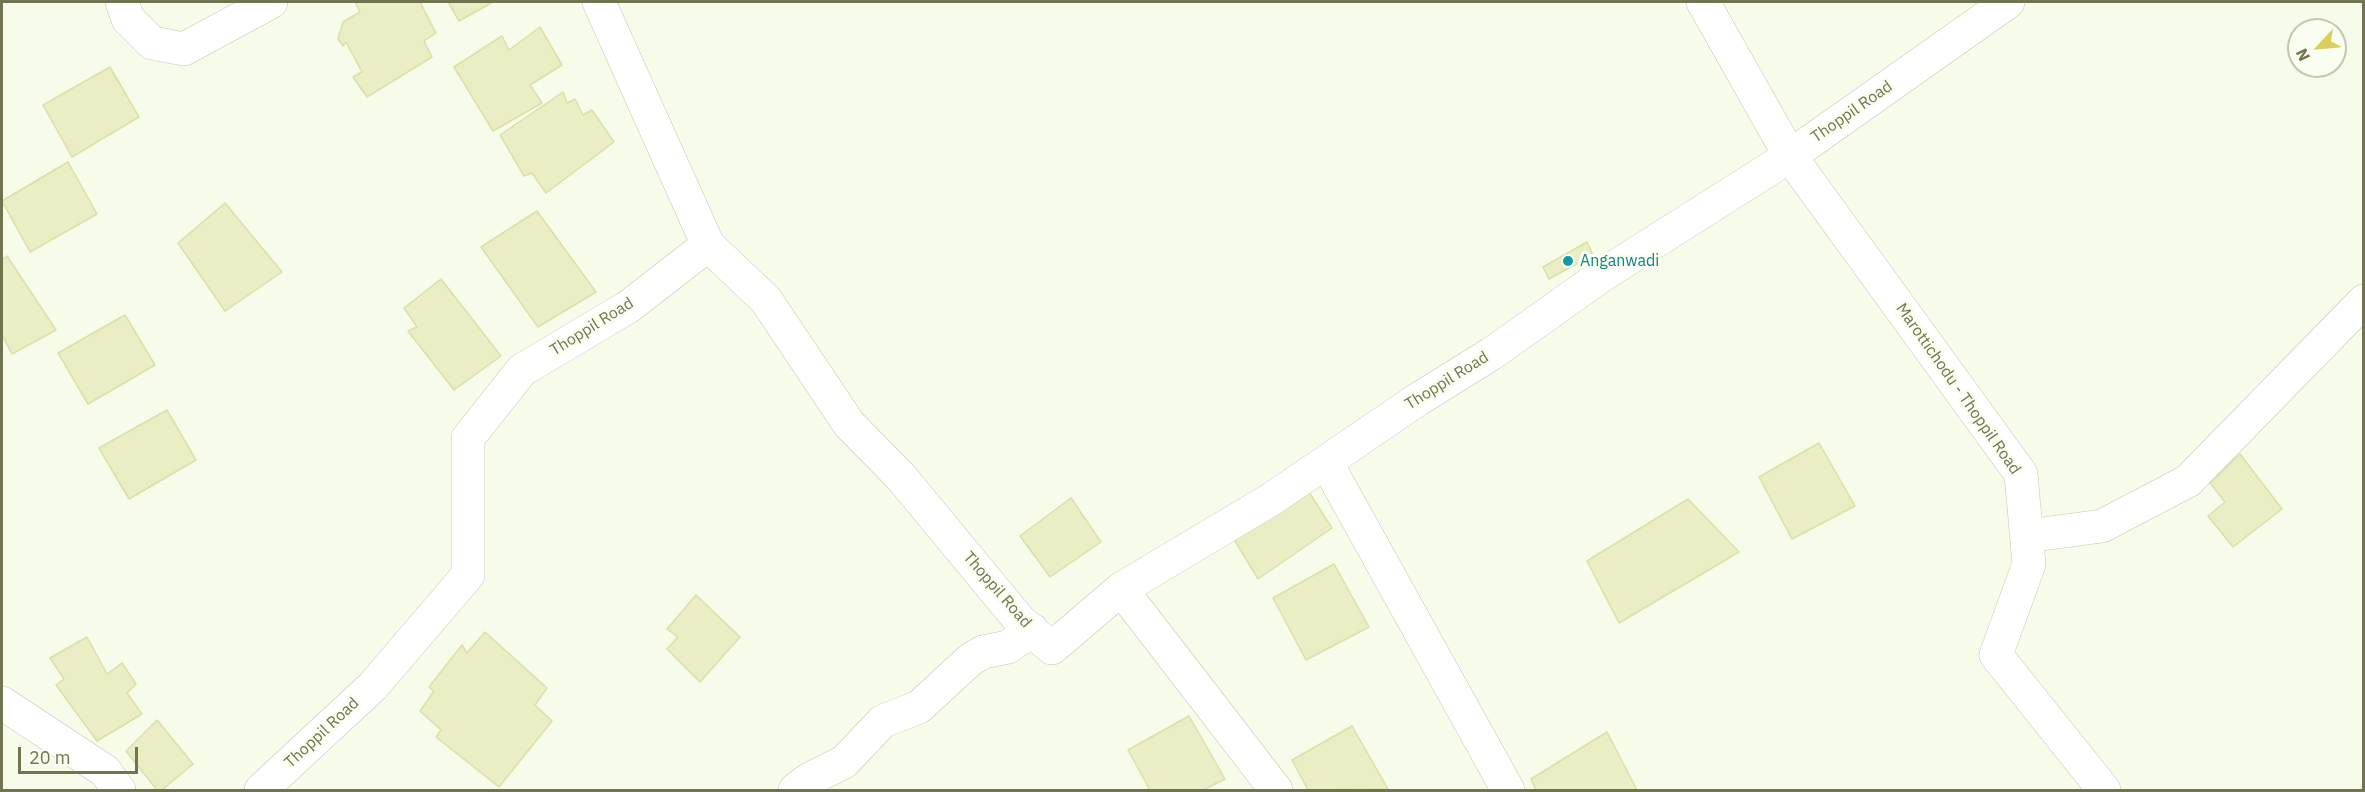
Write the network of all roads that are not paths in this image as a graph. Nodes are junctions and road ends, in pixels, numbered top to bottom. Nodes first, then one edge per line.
1 (122, 2) edge
2 (271, 2) edge
3 (599, 2) edge
4 (1703, 2) edge
5 (2008, 2) edge
6 (1790, 156) junction
7 (708, 245) junction
8 (2364, 301) edge
9 (1326, 462) junction
10 (2026, 536) junction
11 (1121, 589) junction
12 (1032, 630) junction
13 (2, 703) edge
14 (119, 790) edge
15 (261, 790) edge
16 (795, 790) edge
17 (1276, 790) edge
18 (1508, 790) edge
19 (2104, 790) edge

1 - 2 street
3 - 7 street
4 - 6 street, Marottichodu - Thoppil Road
5 - 6 street, Thoppil Road
6 - 9 street, Thoppil Road
6 - 10 street, Marottichodu - Thoppil Road
7 - 12 street, Thoppil Road
7 - 15 street, Thoppil Road
8 - 10 street
9 - 11 street, Thoppil Road
9 - 18 street
10 - 19 street, Marottichodu - Thoppil Road
11 - 12 street, Thoppil Road
11 - 17 street
12 - 16 street
13 - 14 street

